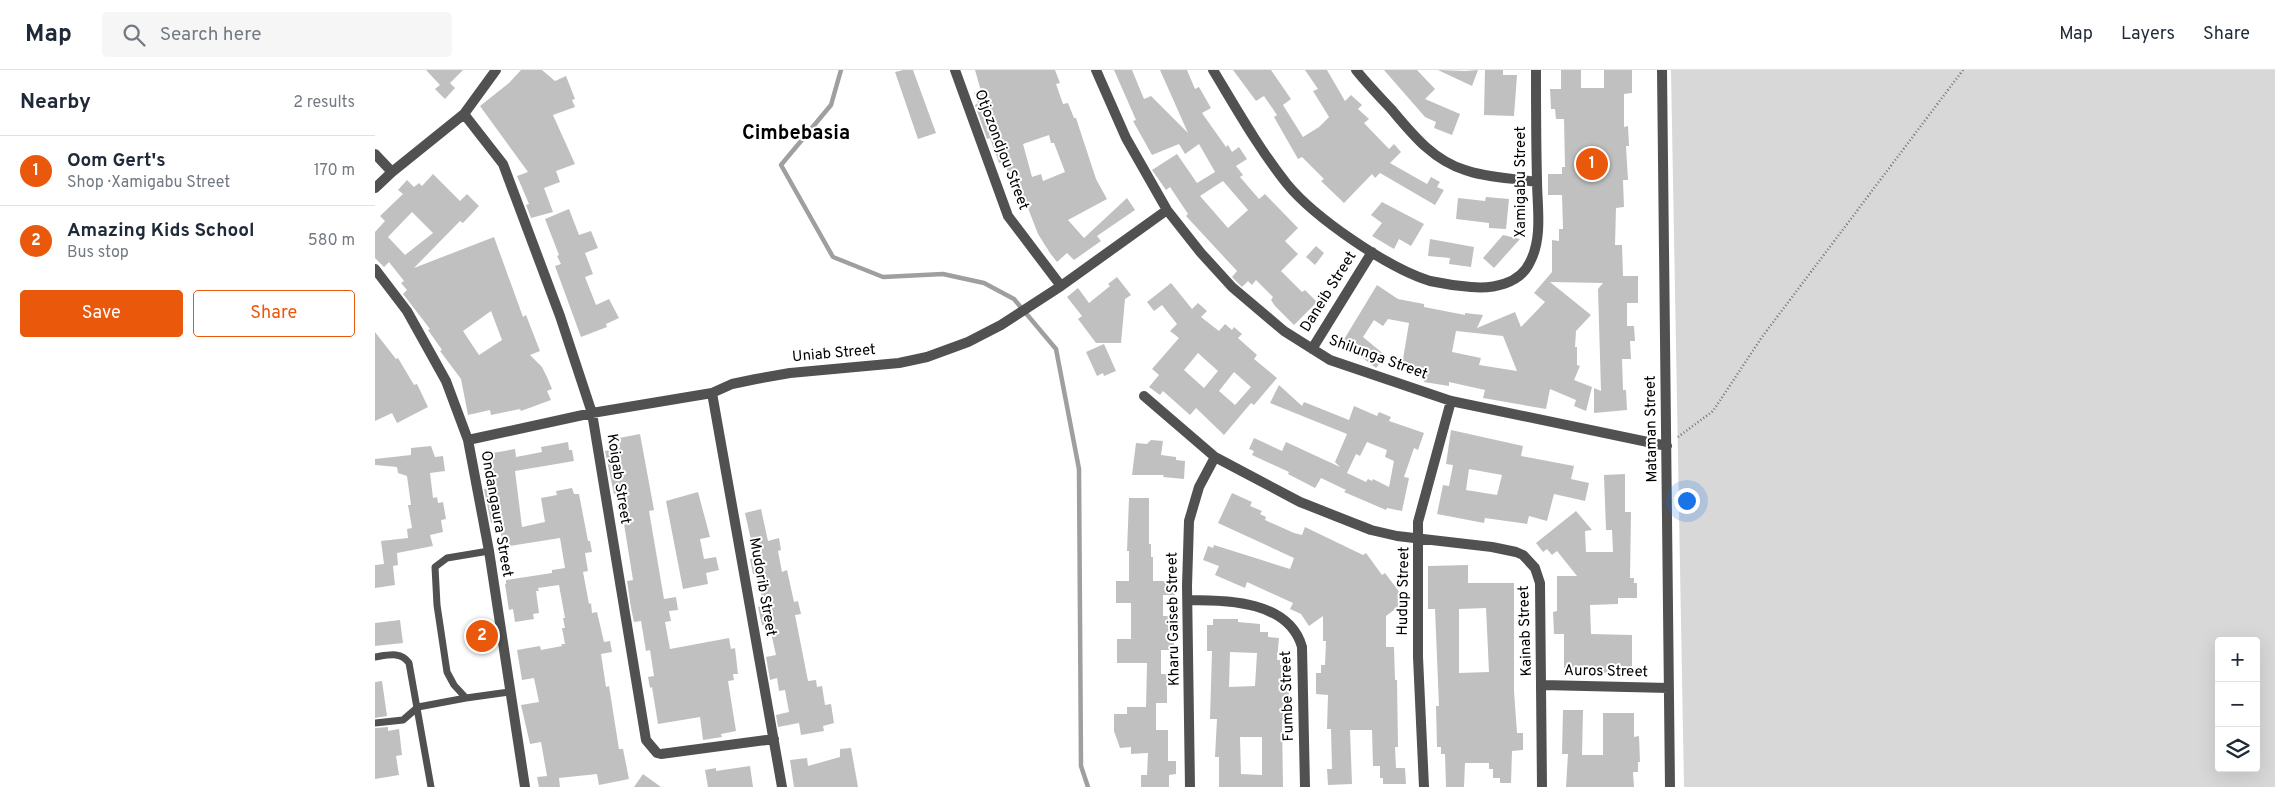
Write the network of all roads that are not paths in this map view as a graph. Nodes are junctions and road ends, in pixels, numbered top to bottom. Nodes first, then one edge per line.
1 (496, 70) edge
2 (955, 70) edge
3 (1096, 70) edge
4 (1213, 70) edge
5 (1356, 70) edge
6 (1536, 70) edge
7 (1662, 70) edge
8 (464, 114) junction
9 (375, 154) edge
10 (392, 172) junction
11 (1537, 182) junction
12 (375, 188) edge
13 (1167, 210) junction
14 (1372, 252) junction
15 (375, 268) edge
16 (1061, 286) junction
17 (1312, 349) junction
18 (712, 392) junction
19 (1144, 396) dead end
20 (1451, 401) junction
21 (592, 413) junction
22 (468, 440) junction
23 (1667, 446) junction
24 (1215, 457) junction
25 (1419, 539) junction
26 (489, 551) junction
27 (1189, 600) junction
28 (375, 657) edge
29 (1543, 685) junction
30 (1669, 688) junction
31 (509, 692) junction
32 (466, 698) junction
33 (418, 707) junction
34 (375, 723) edge
35 (775, 738) junction
36 (431, 787) edge
37 (525, 787) edge
38 (782, 787) edge
39 (1190, 787) edge
40 (1305, 787) edge
41 (1424, 787) edge
42 (1542, 787) edge
43 (1670, 787) edge

1 - 8 street
2 - 16 street, Otjozondjou Street
3 - 13 street, Shilunga Street
4 - 14 street, Xamigabu Street
5 - 11 street
6 - 11 street, Xamigabu Street
7 - 23 street, Mataman Street
8 - 10 street
8 - 21 street, Koigab Street
9 - 10 street
10 - 12 street
11 - 14 street, Xamigabu Street
13 - 16 street, Uniab Street
13 - 17 street, Shilunga Street
14 - 17 street, Daneib Street
15 - 22 street, Ondangaura Street
16 - 18 street, Uniab Street
17 - 20 street, Shilunga Street
18 - 21 street, Uniab Street
18 - 35 street, Mudorib Street
19 - 24 street, Kainab Street
20 - 23 street, Shilunga Street
20 - 25 street, Hudup Street
21 - 22 street, Uniab Street
21 - 35 street, Koigab Street
22 - 26 street, Ondangaura Street
23 - 30 street, Mataman Street
24 - 25 street, Kainab Street
24 - 27 street, Kharu Gaiseb Street
25 - 29 street, Kainab Street
25 - 41 street, Hudup Street
26 - 31 street, Ondangaura Street
26 - 32 lane
27 - 39 street, Kharu Gaiseb Street
27 - 40 street, Fumbe Street
28 - 33 lane
29 - 30 street, Auros Street
29 - 42 street, Kainab Street
30 - 43 street, Mataman Street
31 - 32 lane
31 - 37 street, Ondangaura Street
32 - 33 lane
33 - 34 lane
33 - 36 lane
35 - 38 street, Mudorib Street

